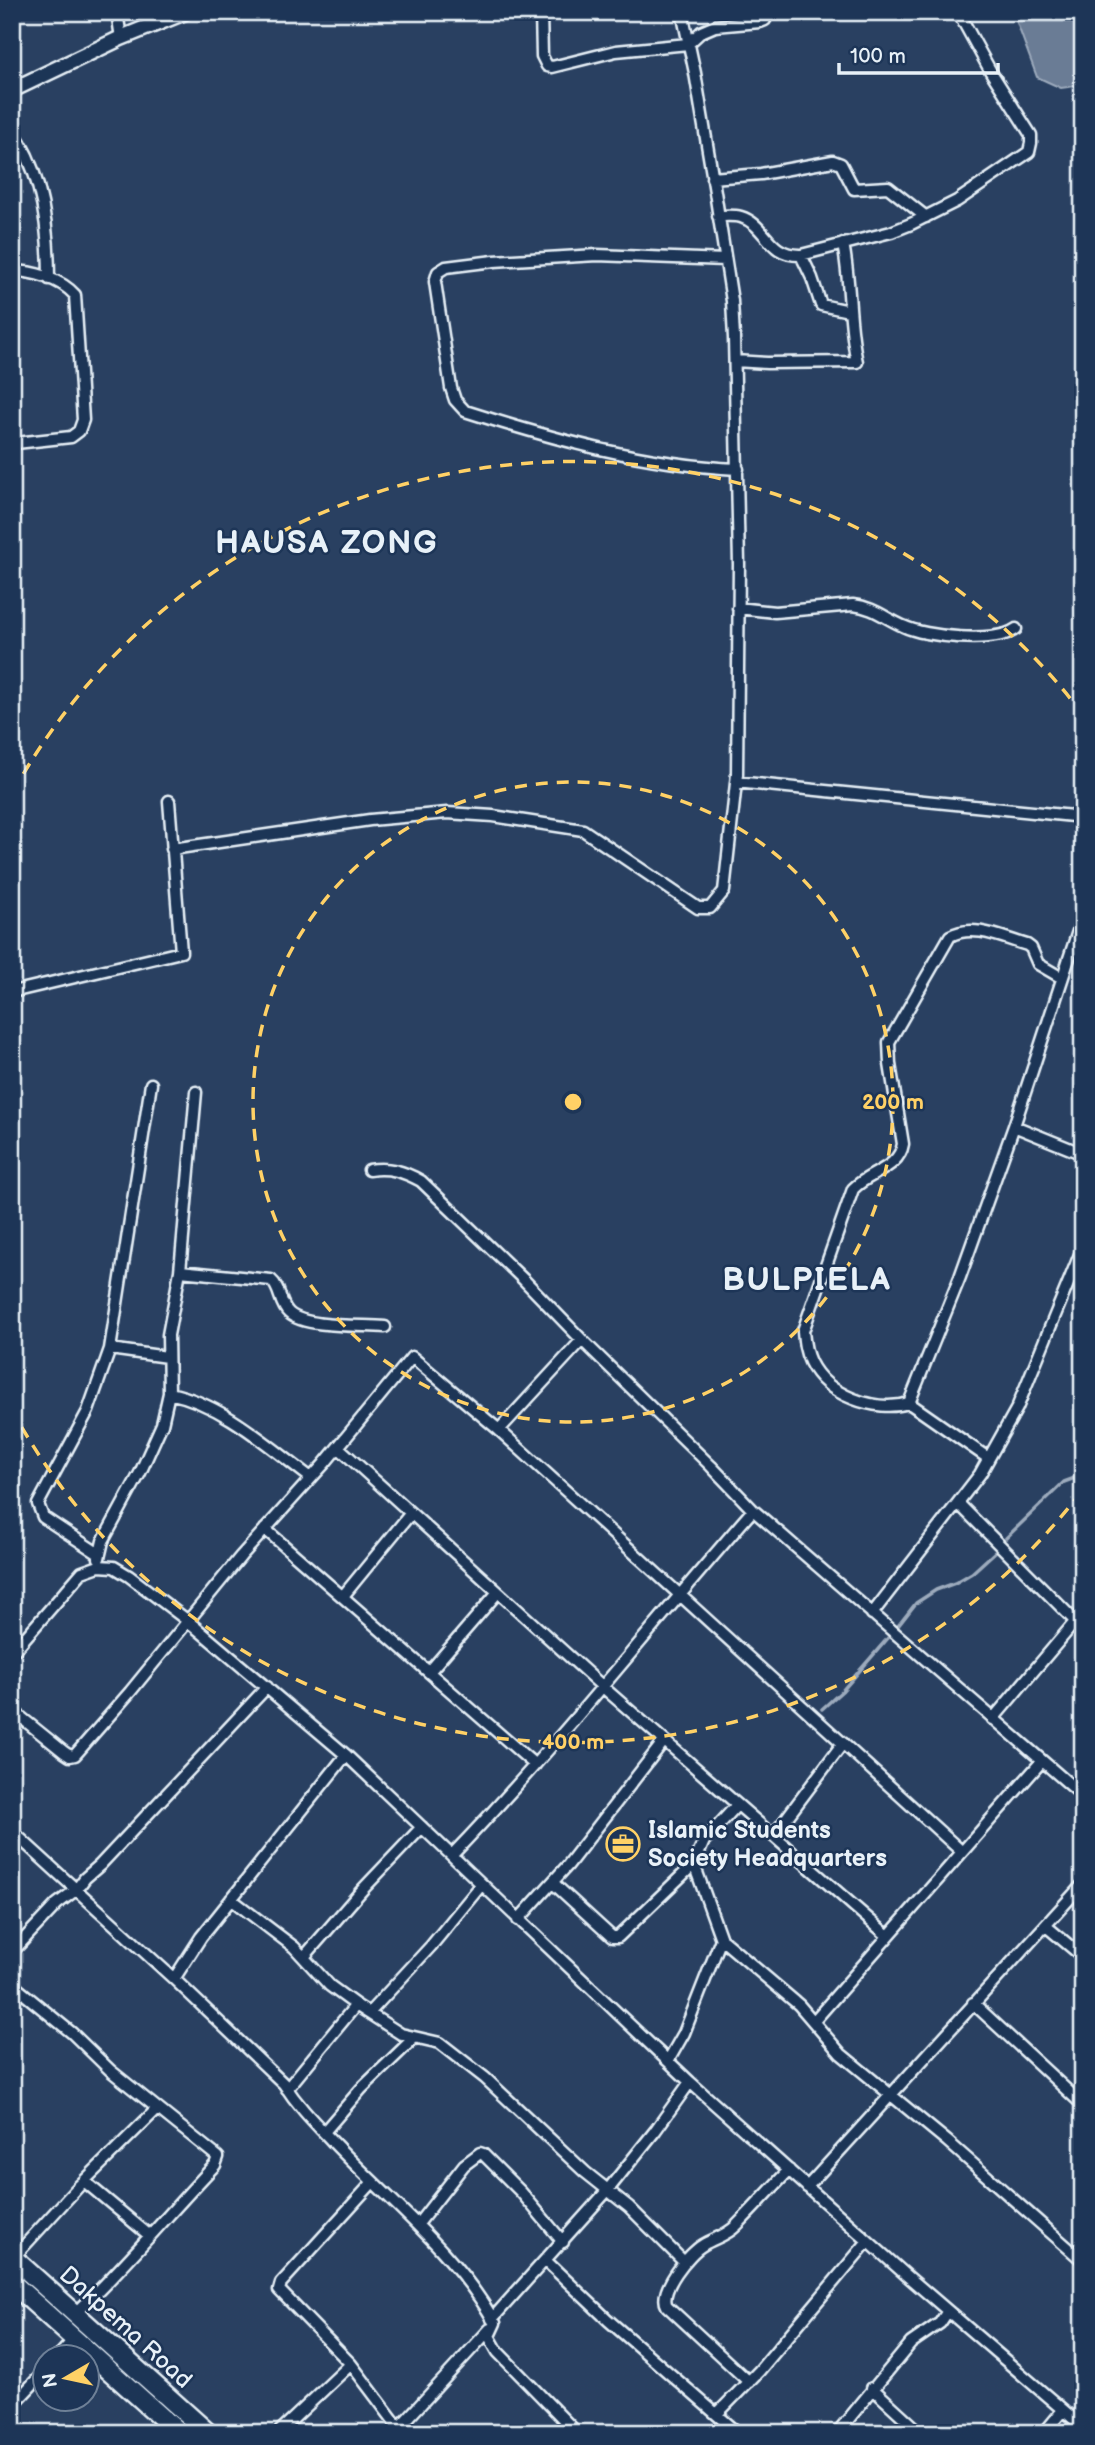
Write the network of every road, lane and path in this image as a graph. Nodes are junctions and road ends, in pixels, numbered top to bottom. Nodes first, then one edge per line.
1 (117, 12) edge
2 (185, 12) edge
3 (541, 12) edge
4 (682, 12) edge
5 (768, 12) edge
6 (958, 12) edge
7 (121, 38) junction
8 (688, 44) junction
9 (12, 90) edge
10 (12, 130) edge
11 (712, 178) junction
12 (718, 216) junction
13 (926, 217) junction
14 (843, 244) junction
15 (801, 255) junction
16 (725, 260) junction
17 (12, 271) edge
18 (49, 278) junction
19 (849, 311) junction
20 (735, 361) junction
21 (12, 449) edge
22 (738, 469) junction
23 (738, 608) junction
24 (1016, 629) dead end
25 (736, 782) junction
26 (169, 801) dead end
27 (1083, 817) edge
28 (172, 849) junction
29 (1083, 908) edge
30 (1062, 978) junction
31 (12, 992) edge
32 (152, 1084) dead end
33 (196, 1092) dead end
34 (1014, 1126) junction
35 (1083, 1154) edge
36 (369, 1170) dead end
37 (1083, 1247) edge
38 (180, 1271) junction
39 (385, 1327) dead end
40 (582, 1340) junction
41 (110, 1349) junction
42 (167, 1357) junction
43 (169, 1393) junction
44 (909, 1404) junction
45 (499, 1430) junction
46 (338, 1447) junction
47 (988, 1458) junction
48 (311, 1478) junction
49 (958, 1503) junction
50 (753, 1510) junction
51 (411, 1513) junction
52 (265, 1529) junction
53 (99, 1553) junction
54 (99, 1566) junction
55 (498, 1592) junction
56 (679, 1594) junction
57 (343, 1596) junction
58 (872, 1614) junction
59 (188, 1621) junction
60 (1079, 1626) edge
61 (12, 1653) edge
62 (429, 1672) junction
63 (268, 1687) junction
64 (604, 1688) junction
65 (12, 1710) edge
66 (993, 1719) junction
67 (664, 1741) junction
68 (843, 1743) junction
69 (346, 1755) junction
70 (1042, 1761) junction
71 (535, 1765) junction
72 (1083, 1796) edge
73 (737, 1805) junction
74 (422, 1827) junction
75 (12, 1831) edge
76 (773, 1836) junction
77 (961, 1851) junction
78 (452, 1855) junction
79 (694, 1864) junction
80 (553, 1883) junction
81 (482, 1884) junction
82 (1083, 1884) edge
83 (77, 1889) junction
84 (231, 1899) junction
85 (518, 1920) junction
86 (1046, 1926) junction
87 (888, 1936) junction
88 (721, 1939) junction
89 (12, 1952) edge
90 (304, 1957) junction
91 (1083, 1957) edge
92 (174, 1979) junction
93 (12, 1984) edge
94 (973, 2003) junction
95 (356, 2005) junction
96 (369, 2013) junction
97 (814, 2021) junction
98 (413, 2039) junction
99 (668, 2061) junction
100 (690, 2082) junction
101 (287, 2089) junction
102 (891, 2095) junction
103 (1083, 2105) edge
104 (157, 2109) junction
105 (324, 2133) junction
106 (789, 2170) junction
107 (85, 2181) junction
108 (372, 2183) junction
109 (807, 2187) junction
110 (607, 2191) junction
111 (418, 2224) junction
112 (150, 2236) junction
113 (868, 2241) junction
114 (563, 2242) junction
115 (13, 2258) edge
116 (546, 2261) junction
117 (1083, 2261) edge
118 (684, 2262) junction
119 (12, 2283) edge
120 (948, 2311) junction
121 (75, 2314) junction
122 (495, 2323) junction
123 (74, 2339) junction
124 (69, 2344) edge
125 (351, 2364) junction
126 (749, 2382) junction
127 (32, 2385) edge
128 (872, 2388) junction
129 (12, 2406) edge
130 (1063, 2410) junction
131 (717, 2414) junction
132 (1083, 2427) edge
133 (399, 2431) edge
134 (179, 2433) edge
135 (208, 2433) edge
136 (278, 2433) edge
137 (577, 2433) edge
138 (738, 2433) edge
139 (837, 2433) edge
140 (920, 2433) edge
141 (1044, 2433) edge

1 - 7 street
2 - 7 street
3 - 8 street
4 - 8 street
5 - 8 street
6 - 13 street
7 - 9 street
8 - 11 street
10 - 18 street
11 - 12 street
11 - 13 street
12 - 15 street
12 - 16 street
13 - 14 street
14 - 15 street
14 - 19 street
15 - 19 street
16 - 20 street
16 - 22 street
17 - 18 street
18 - 21 street
19 - 20 street
20 - 22 street
22 - 23 street
23 - 24 street
23 - 25 street
25 - 27 street
25 - 28 street
26 - 28 street
28 - 31 street
29 - 30 street
30 - 34 street
30 - 44 street
32 - 41 street
33 - 38 street
34 - 35 street
34 - 44 street
36 - 40 street
37 - 47 street
38 - 39 street
38 - 42 street
40 - 45 street
40 - 50 street
41 - 42 street
41 - 53 street
42 - 43 street
43 - 48 street
43 - 53 street
44 - 47 street
45 - 46 street
45 - 56 street
46 - 48 street
46 - 51 street
47 - 49 street
48 - 52 street
49 - 58 street
49 - 60 street
50 - 56 street
50 - 58 street
51 - 55 street
51 - 57 street
52 - 57 street
52 - 59 street
53 - 54 street
54 - 59 street
54 - 61 street
55 - 62 street
55 - 64 street
56 - 64 street
56 - 68 street
57 - 62 street
58 - 66 street
59 - 63 street
59 - 65 street
60 - 66 street
62 - 71 street
63 - 69 street
63 - 83 street
64 - 67 street
64 - 71 street
66 - 70 street
67 - 73 street
67 - 80 street
68 - 76 street
68 - 77 street
69 - 74 street
69 - 84 street
70 - 72 street
70 - 77 street
71 - 78 street
73 - 76 street
73 - 79 street
74 - 78 street
74 - 90 street
75 - 83 street
76 - 87 street
77 - 87 street
78 - 81 street
79 - 80 street
79 - 88 street
80 - 85 street
81 - 85 street
81 - 96 street
82 - 86 street
83 - 89 street
83 - 92 street
84 - 90 street
84 - 92 street
85 - 99 street
86 - 91 street
86 - 94 street
87 - 97 street
88 - 97 street
88 - 99 street
90 - 95 street
92 - 101 street
93 - 104 street
94 - 102 street
94 - 103 street
95 - 96 street
95 - 101 street
96 - 98 street
97 - 102 street
98 - 105 street
98 - 110 street
99 - 100 street
100 - 106 street
100 - 110 street
101 - 105 street
102 - 109 street
102 - 117 street
104 - 107 street
104 - 112 street
105 - 108 street
106 - 109 street
106 - 118 street
107 - 112 street
107 - 115 street
108 - 111 street
108 - 125 street
109 - 113 street
110 - 114 street
110 - 118 street
111 - 114 street
111 - 122 street
112 - 121 street
113 - 120 street
113 - 126 street
114 - 116 street
115 - 121 highway, Dakpema Road
116 - 122 street
116 - 131 street
118 - 126 street
119 - 123 highway, Dakpema Road
120 - 128 street
120 - 130 street
121 - 135 highway, Dakpema Road
122 - 133 street
122 - 137 street
123 - 124 street
123 - 134 highway, Dakpema Road
125 - 133 street
125 - 136 street
126 - 131 street
127 - 129 street
128 - 139 street
128 - 140 street
130 - 132 street
130 - 141 street
131 - 138 street

